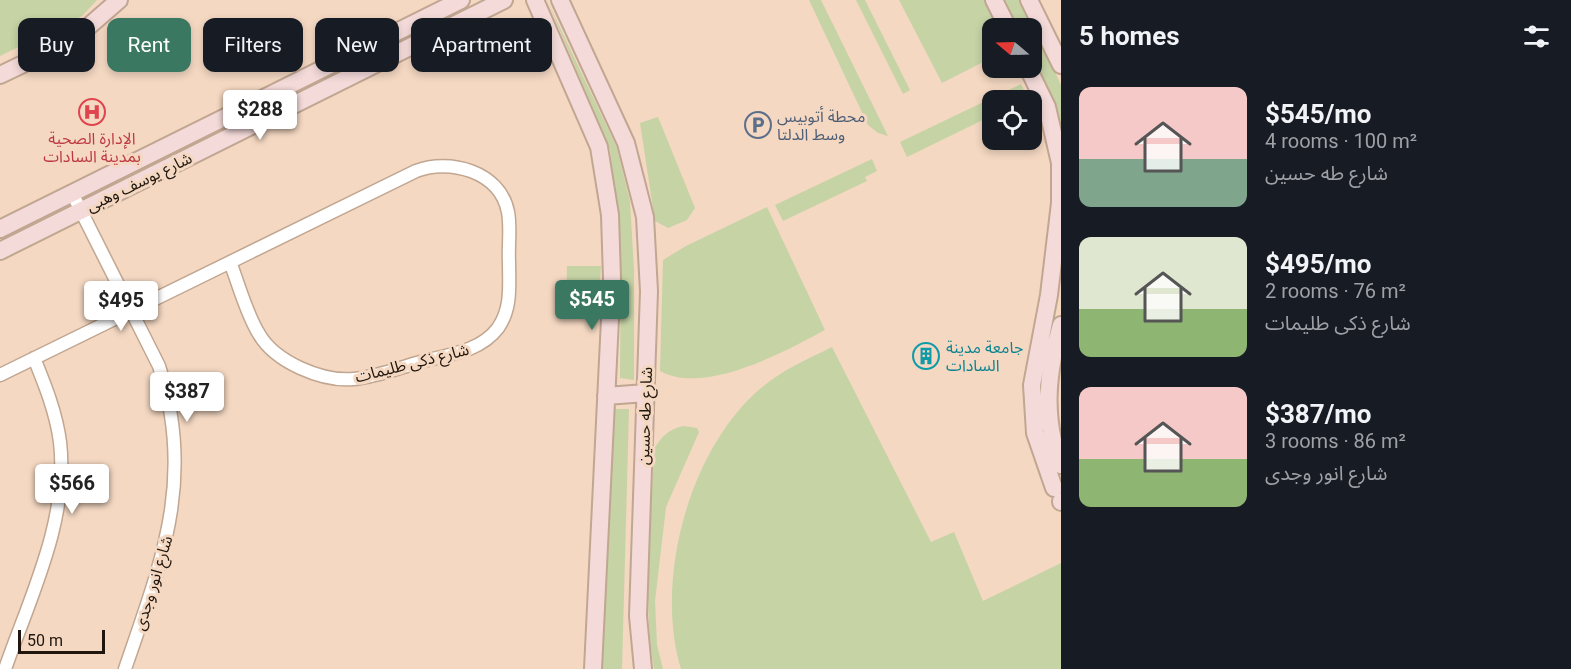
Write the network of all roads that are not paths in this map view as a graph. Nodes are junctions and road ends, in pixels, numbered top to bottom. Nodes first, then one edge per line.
1 (119, 0) edge
2 (461, 0) edge
3 (504, 0) edge
4 (535, 0) edge
5 (560, 0) edge
6 (994, 0) edge
7 (1029, 0) edge
8 (1003, 18) edge
9 (1061, 65) edge
10 (0, 75) edge
11 (1033, 78) edge
12 (72, 193) junction
13 (81, 211) junction
14 (0, 229) edge
15 (0, 251) edge
16 (230, 262) junction
17 (1055, 297) edge
18 (130, 311) junction
19 (1061, 325) edge
20 (34, 358) junction
21 (0, 375) edge
22 (646, 393) junction
23 (606, 396) junction
24 (1061, 465) edge
25 (1059, 497) edge
26 (5, 669) edge
27 (125, 669) edge
28 (593, 669) edge
29 (643, 669) edge

1 - 10 street
2 - 12 street, شارع يوسف وهبى
3 - 13 street, شارع يوسف وهبى
4 - 23 street
5 - 22 street, شارع طه حسين
6 - 8 street
7 - 9 street
11 - 17 street
12 - 13 street, شارع انور وجدى
12 - 14 street, شارع يوسف وهبى
13 - 15 street, شارع يوسف وهبى
13 - 18 street, شارع انور وجدى
16 - 16 street, شارع ذكى طليمات
16 - 18 street, شارع ذكى طليمات
17 - 25 street
18 - 20 street, شارع ذكى طليمات
18 - 27 street, شارع انور وجدى
19 - 24 street
20 - 21 street, شارع ذكى طليمات
20 - 26 street
22 - 23 street
22 - 29 street, شارع طه حسين
23 - 28 street

